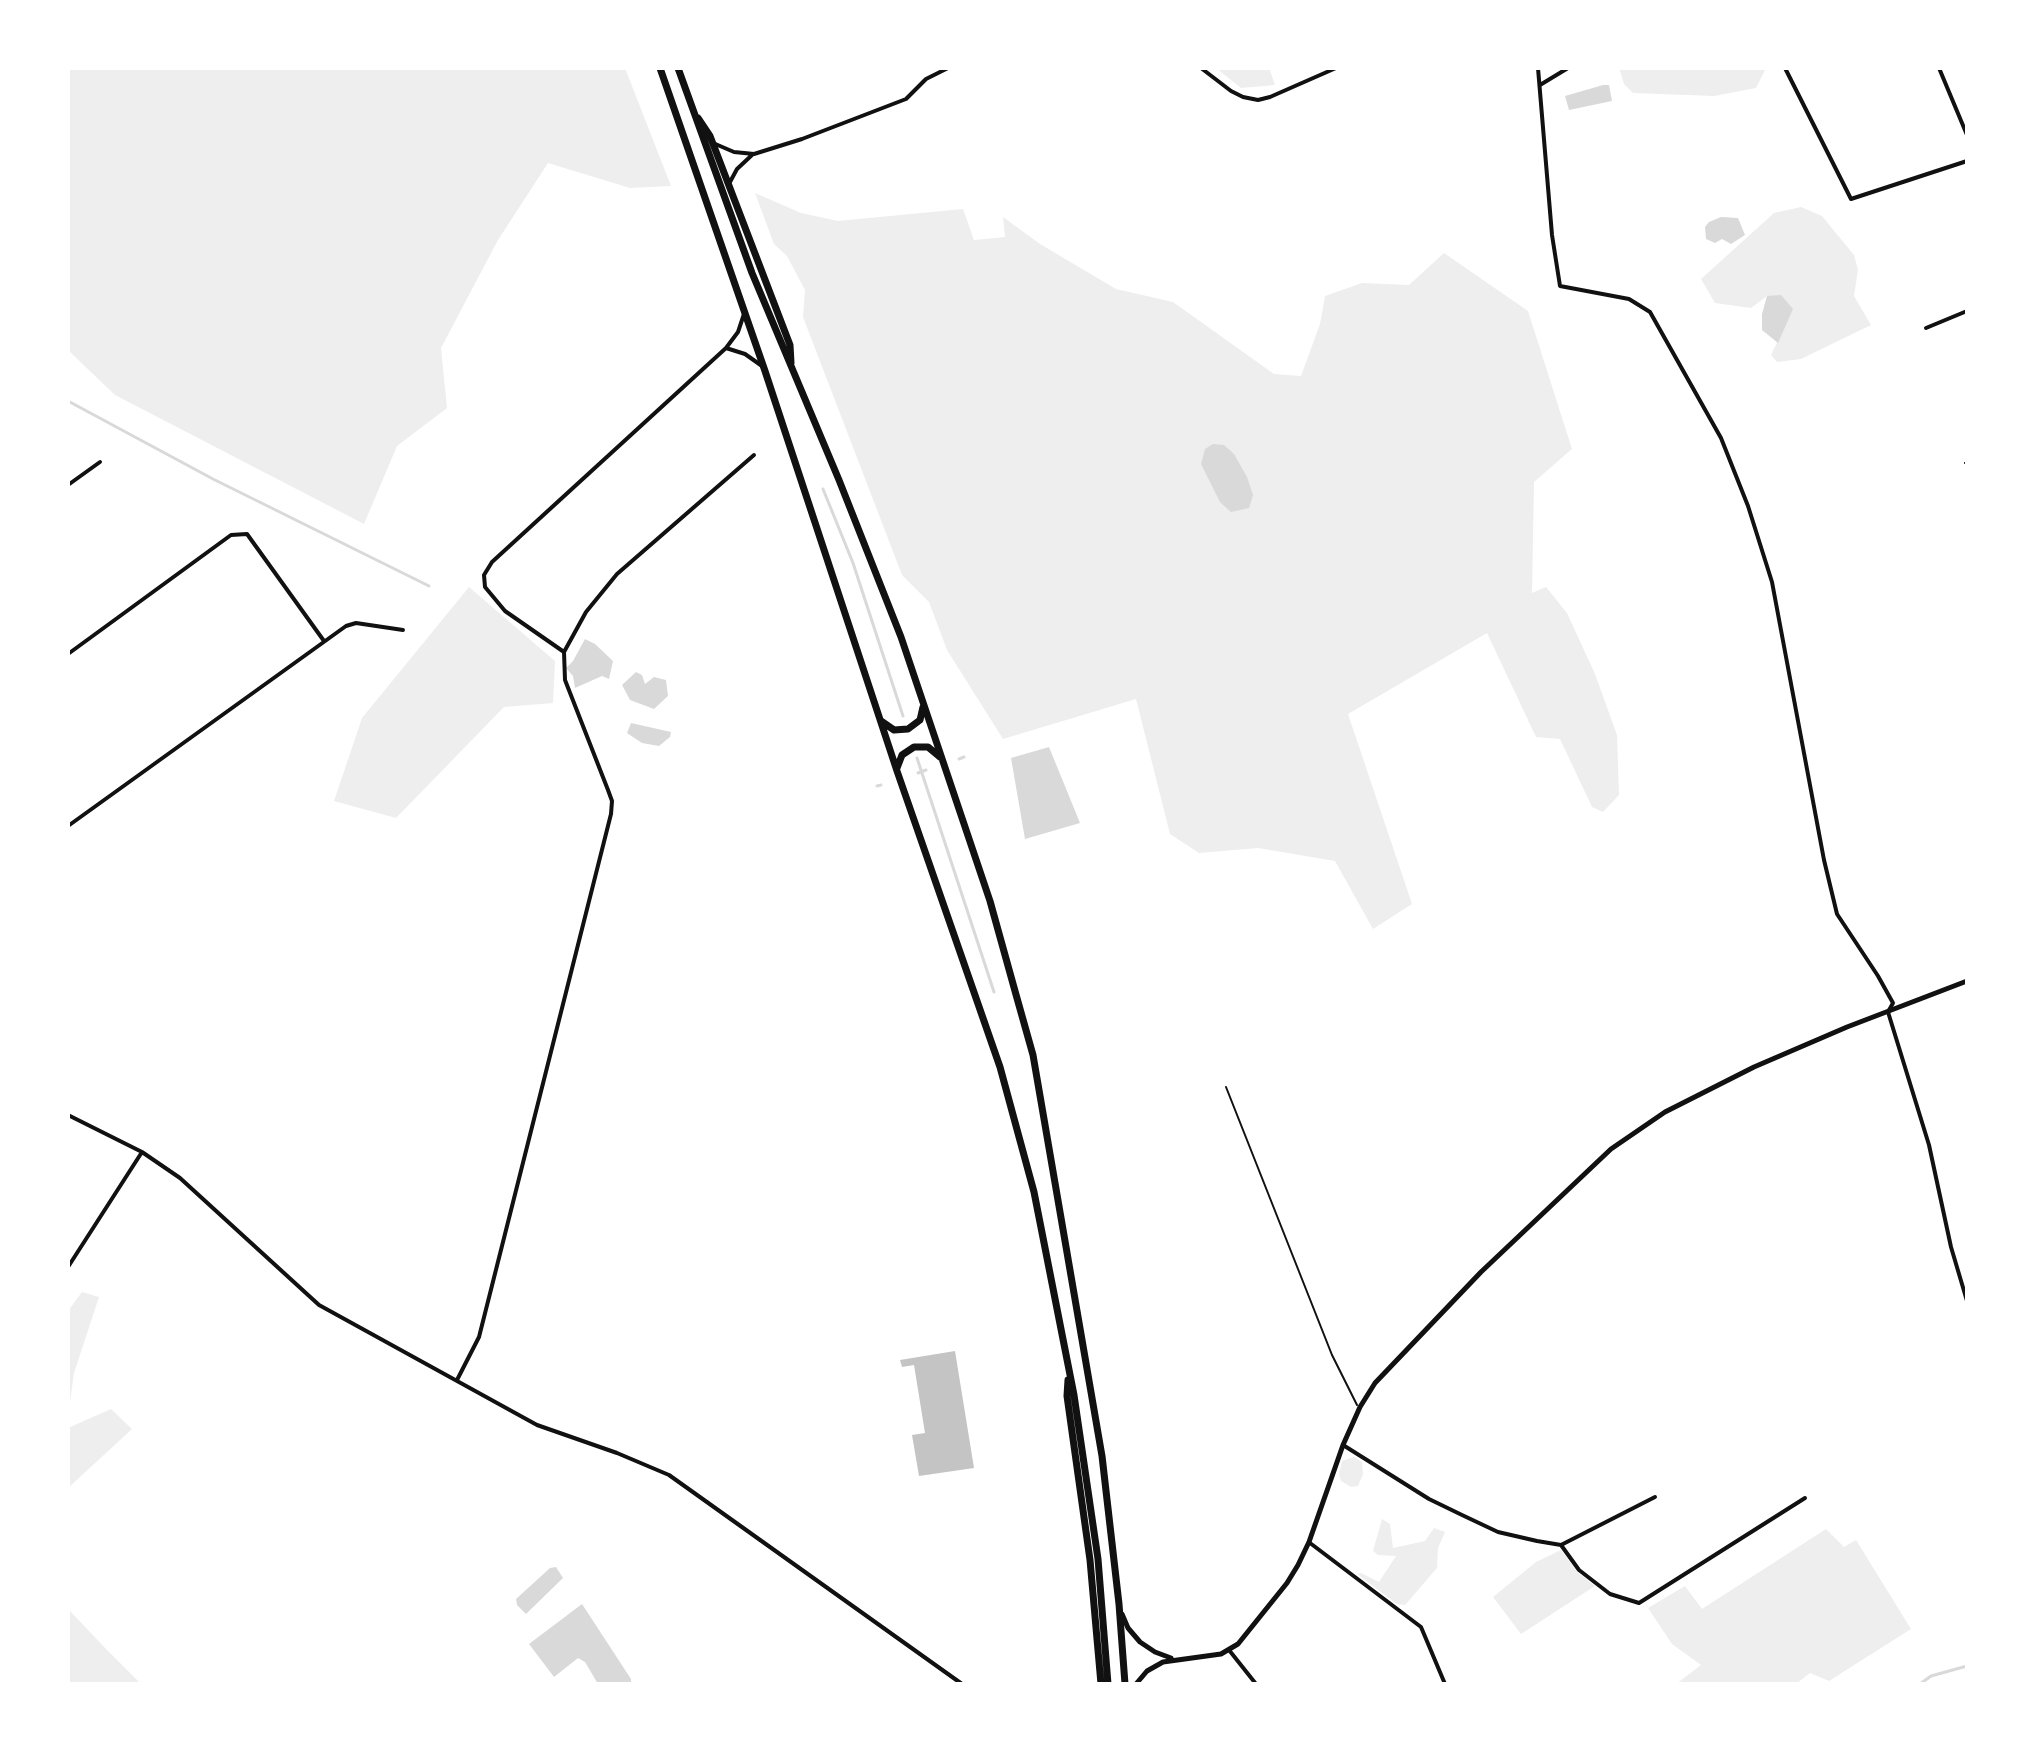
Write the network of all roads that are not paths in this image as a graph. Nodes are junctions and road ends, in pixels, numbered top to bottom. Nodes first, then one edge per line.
1 (660, 68) edge
2 (678, 68) edge
3 (948, 68) edge
4 (1201, 68) edge
5 (1336, 68) edge
6 (1538, 68) edge
7 (1568, 68) edge
8 (1785, 68) edge
9 (1939, 68) edge
10 (1540, 85) junction
11 (691, 107) junction
12 (1967, 135) edge
13 (712, 142) junction
14 (754, 154) junction
15 (1967, 161) edge
16 (729, 187) junction
17 (744, 309) junction
18 (1967, 311) edge
19 (1926, 328) dead end
20 (726, 348) junction
21 (791, 370) junction
22 (765, 371) junction
23 (754, 455) dead end
24 (100, 462) dead end
25 (68, 485) edge
26 (403, 630) dead end
27 (324, 641) junction
28 (564, 652) junction
29 (68, 654) edge
30 (923, 699) junction
31 (879, 719) junction
32 (943, 762) junction
33 (897, 771) junction
34 (68, 826) edge
35 (1967, 981) edge
36 (1888, 1012) junction
37 (1226, 1087) dead end
38 (68, 1115) edge
39 (142, 1152) junction
40 (68, 1267) edge
41 (1967, 1301) edge
42 (1069, 1370) junction
43 (457, 1380) junction
44 (1360, 1409) junction
45 (1343, 1445) junction
46 (1655, 1497) dead end
47 (1805, 1498) dead end
48 (1309, 1542) junction
49 (1561, 1545) junction
50 (1119, 1604) junction
51 (1229, 1650) junction
52 (1176, 1658) junction
53 (962, 1684) edge
54 (1101, 1684) edge
55 (1108, 1684) edge
56 (1125, 1684) edge
57 (1136, 1684) edge
58 (1256, 1684) edge
59 (1445, 1684) edge

1 - 17 highway
2 - 11 highway
3 - 14 street
4 - 5 street
6 - 10 street
7 - 10 street
8 - 15 street
9 - 12 street
10 - 36 street
11 - 13 highway
11 - 21 highway
13 - 14 street
13 - 16 highway
14 - 16 street
16 - 21 highway
17 - 20 street
17 - 22 highway
18 - 19 street
20 - 22 street
20 - 28 street
21 - 30 highway
22 - 31 highway
23 - 28 street
24 - 25 street
26 - 27 street
27 - 29 street
27 - 34 street
28 - 43 street
30 - 31 highway
30 - 32 highway
31 - 33 highway
32 - 33 highway
32 - 50 highway
33 - 42 highway
35 - 36 street
36 - 41 street
36 - 44 street
37 - 44 lane
38 - 39 street
39 - 40 street
39 - 43 street
42 - 54 highway
42 - 55 highway
43 - 53 street
44 - 45 street
45 - 48 street
45 - 49 street
46 - 49 street
47 - 49 street
48 - 51 street
48 - 59 street
50 - 52 street
50 - 56 highway
51 - 52 street
51 - 58 street
52 - 57 street

